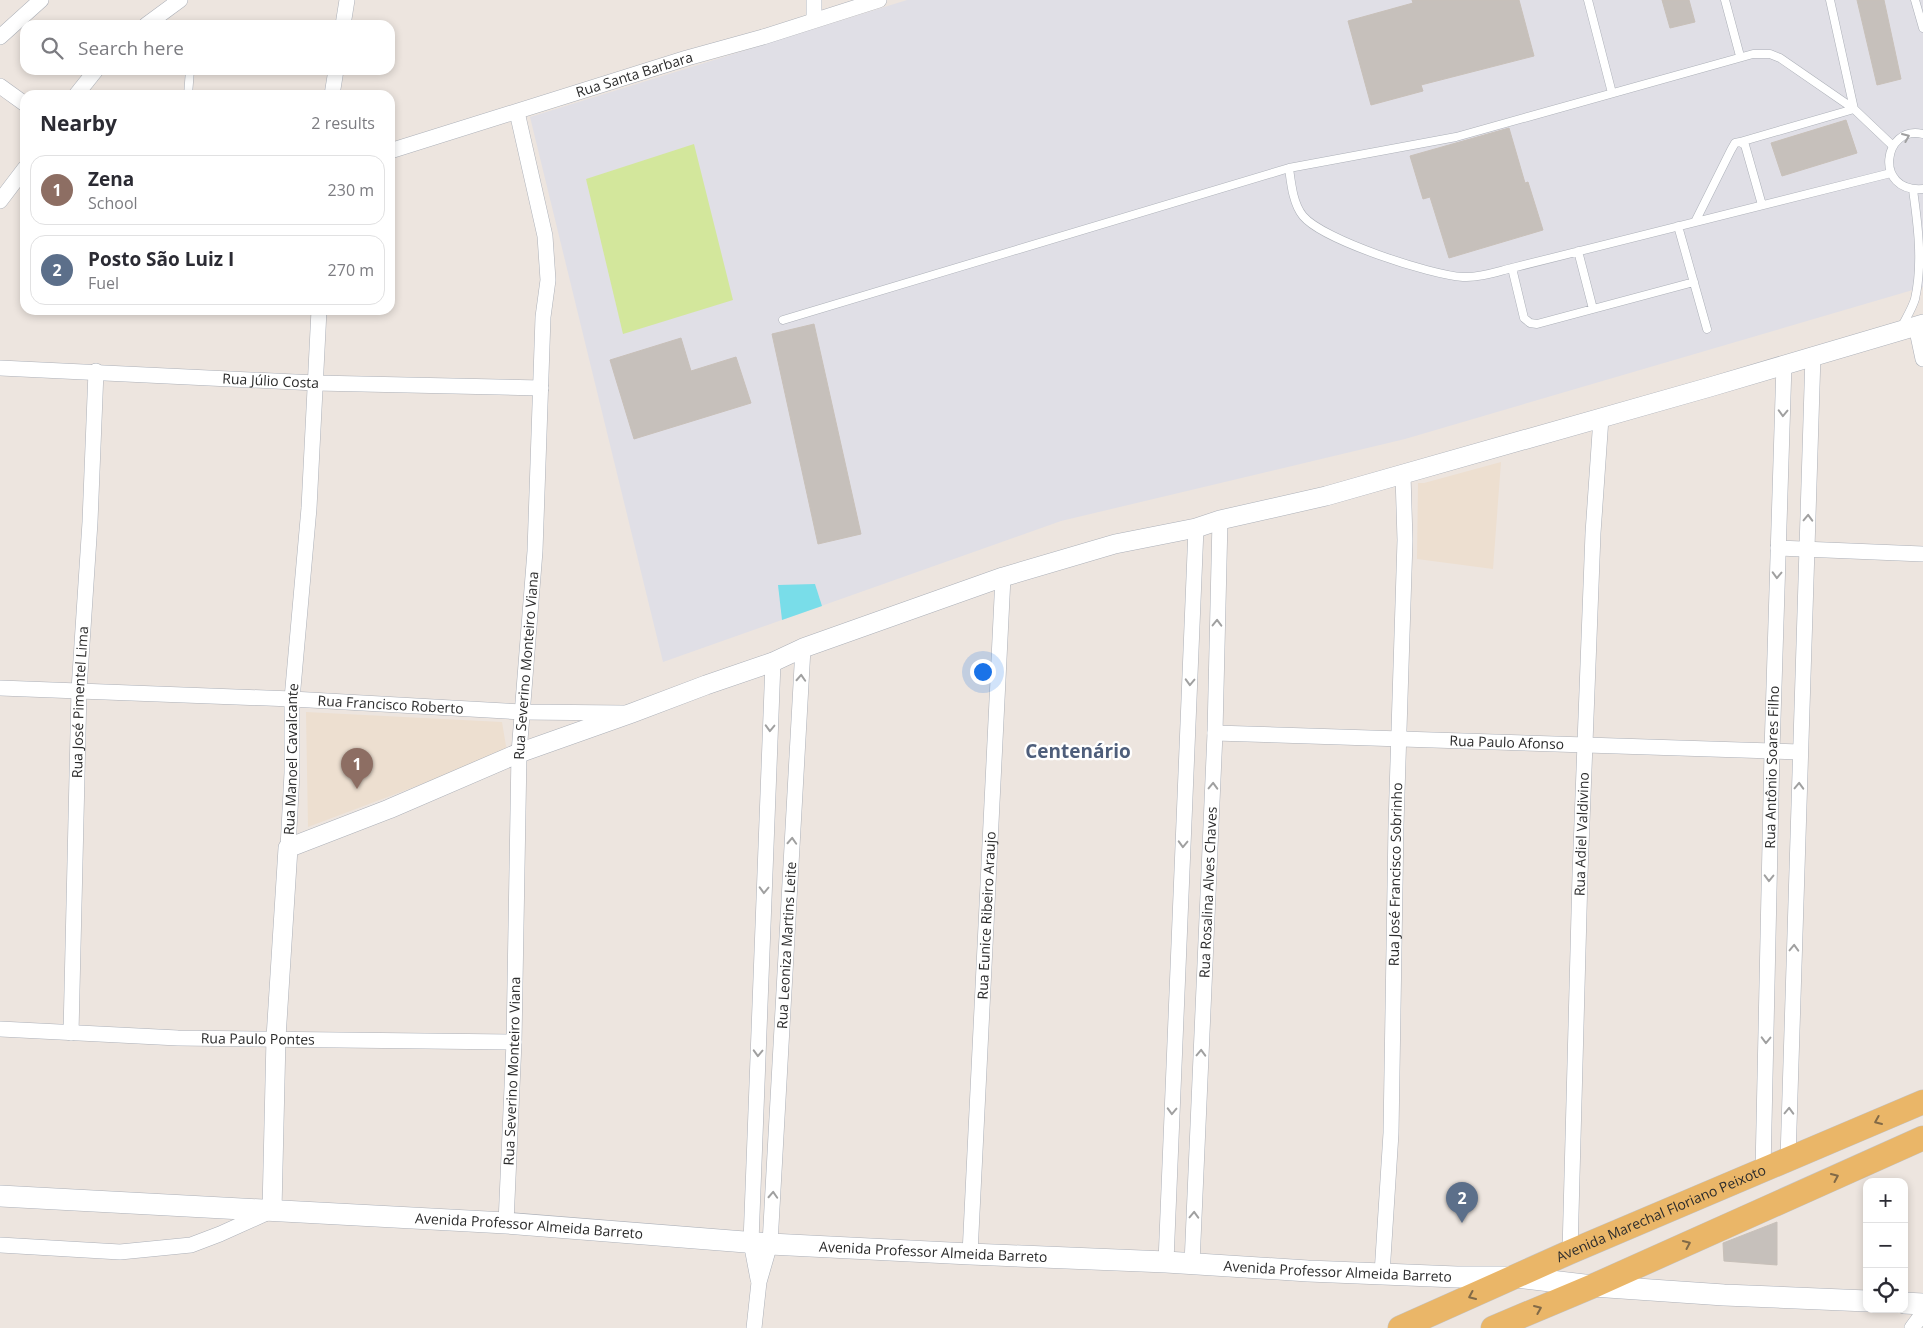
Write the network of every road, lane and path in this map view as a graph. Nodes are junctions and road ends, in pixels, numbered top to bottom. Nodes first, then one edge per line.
1 (41, 0) edge
2 (180, 0) edge
3 (347, 0) edge
4 (814, 0) edge
5 (879, 0) edge
6 (1588, 0) edge
7 (1725, 0) edge
8 (1830, 0) edge
9 (1915, 0) edge
10 (153, 20) edge
11 (344, 20) edge
12 (814, 20) junction
13 (1923, 28) edge
14 (0, 37) edge
15 (1740, 56) junction
16 (92, 75) edge
17 (190, 75) edge
18 (335, 75) edge
19 (0, 86) edge
20 (80, 90) edge
21 (188, 90) edge
22 (333, 90) edge
23 (1612, 93) junction
24 (20, 100) edge
25 (1854, 109) junction
26 (517, 112) junction
27 (1923, 134) edge
28 (1740, 142) junction
29 (1893, 146) junction
30 (395, 149) edge
31 (1288, 168) junction
32 (1891, 173) junction
33 (20, 175) edge
34 (1923, 189) edge
35 (1913, 190) junction
36 (0, 201) edge
37 (1762, 205) junction
38 (1694, 222) junction
39 (1678, 226) junction
40 (1578, 251) junction
41 (1512, 268) junction
42 (1694, 282) junction
43 (1593, 309) junction
44 (319, 315) edge
45 (783, 320) dead end
46 (1913, 326) edge
47 (1706, 329) dead end
48 (1813, 355) junction
49 (1923, 359) edge
50 (1784, 364) junction
51 (0, 368) edge
52 (96, 371) junction
53 (316, 383) junction
54 (541, 388) junction
55 (1601, 418) junction
56 (1403, 475) junction
57 (1220, 520) junction
58 (1196, 528) junction
59 (1778, 548) junction
60 (1807, 549) junction
61 (1923, 554) edge
62 (1003, 577) junction
63 (803, 648) junction
64 (773, 662) junction
65 (0, 688) edge
66 (79, 690) junction
67 (292, 699) junction
68 (522, 712) junction
69 (632, 713) junction
70 (1215, 733) junction
71 (1399, 739) junction
72 (1585, 745) junction
73 (1772, 751) junction
74 (1800, 752) junction
75 (519, 753) junction
76 (288, 848) junction
77 (0, 1029) edge
78 (71, 1033) junction
79 (276, 1038) junction
80 (514, 1042) junction
81 (1923, 1102) edge
82 (1923, 1138) edge
83 (1788, 1159) junction
84 (1763, 1171) junction
85 (0, 1196) edge
86 (272, 1210) junction
87 (506, 1223) junction
88 (761, 1243) junction
89 (0, 1245) edge
90 (1570, 1252) junction
91 (970, 1254) junction
92 (1166, 1262) junction
93 (1192, 1264) junction
94 (1382, 1274) junction
95 (1517, 1277) junction
96 (1593, 1286) junction
97 (1863, 1301) edge
98 (1908, 1303) edge
99 (1923, 1304) edge
100 (1923, 1313) edge
101 (754, 1328) edge
102 (1400, 1328) edge
103 (1493, 1328) edge
104 (1912, 1328) edge

1 - 14 street
2 - 10 street
3 - 11 street
4 - 12 street
5 - 12 street, Rua Santa Barbara
6 - 23 lane
7 - 15 lane
8 - 25 lane
9 - 13 lane
12 - 26 street, Rua Santa Barbara
15 - 23 lane
15 - 25 lane
16 - 20 street
17 - 21 lane
18 - 22 street
19 - 24 street
23 - 31 lane
25 - 28 lane
25 - 29 lane
26 - 30 street, Rua Santa Barbara
26 - 54 street, Rua Severino Monteiro Viana
29 -> 27 lane
28 - 37 lane
28 - 38 lane
29 - 32 lane
31 - 41 lane
31 - 45 lane
32 - 35 lane
32 - 37 lane
33 - 36 street
34 - 35 lane
35 - 46 lane
37 - 38 lane
38 - 39 lane
39 - 40 lane
39 - 42 lane
40 - 41 lane
40 - 43 lane
41 - 43 lane
42 - 43 lane
42 - 47 lane
44 - 53 street, Rua Manoel Cavalcante
46 - 48 street
46 - 49 street
48 - 50 street
60 -> 48 street, Rua Antônio Soares Filho
50 - 55 street
50 -> 59 street, Rua Antônio Soares Filho
51 - 52 street, Rua Júlio Costa
52 - 53 street, Rua Júlio Costa
52 - 66 street, Rua José Pimentel Lima
53 - 54 street, Rua Júlio Costa
53 - 67 street, Rua Manoel Cavalcante
54 - 68 street, Rua Severino Monteiro Viana
55 - 56 street
55 - 72 street, Rua Adiel Valdivino
56 - 57 street
56 - 71 street, Rua José Francisco Sobrinho
57 - 58 street
70 -> 57 street, Rua Rosalina Alves Chaves
58 - 62 street
58 -> 92 street, Rua Rosalina Alves Chaves
59 - 60 street
59 -> 73 street, Rua Antônio Soares Filho
60 - 61 street
60 - 74 street, Rua Antônio Soares Filho
62 - 63 street
62 - 91 street, Rua Eunice Ribeiro Araujo
63 - 64 street
88 -> 63 street, Rua Leoniza Martins Leite
64 - 69 street
64 -> 88 street, Rua Leoniza Martins Leite
65 - 66 street, Rua Francisco Roberto
66 - 67 street, Rua Francisco Roberto
66 - 78 street, Rua José Pimentel Lima
67 - 68 street, Rua Francisco Roberto
67 - 76 street, Rua Manoel Cavalcante
68 - 69 street, Rua Francisco Roberto
68 - 75 street, Rua Severino Monteiro Viana
69 - 75 street
70 - 71 street, Rua Paulo Afonso
93 -> 70 street, Rua Rosalina Alves Chaves
71 - 72 street, Rua Paulo Afonso
71 - 94 street, Rua José Francisco Sobrinho
72 - 73 street, Rua Paulo Afonso
72 - 90 street, Rua Adiel Valdivino
73 - 74 street, Rua Paulo Afonso
73 -> 84 street, Rua Antônio Soares Filho
83 -> 74 street, Rua Antônio Soares Filho
75 - 76 street
75 - 80 street, Rua Severino Monteiro Viana
76 - 79 street, Rua Manoel Cavalcante
77 - 78 street, Rua Paulo Pontes
78 - 79 street, Rua Paulo Pontes
79 - 80 street, Rua Paulo Pontes
79 - 86 street, Rua Manoel Cavalcante
80 - 87 street, Rua Severino Monteiro Viana
81 -> 83 main road, Avenida Marechal Floriano Peixoto
96 -> 82 main road
83 - 84 main road, Avenida Marechal Floriano Peixoto
84 - 90 main road, Avenida Marechal Floriano Peixoto
85 - 86 main road, Avenida Professor Almeida Barreto
86 - 87 main road, Avenida Professor Almeida Barreto
86 - 89 street
87 - 88 main road, Avenida Professor Almeida Barreto
88 - 91 main road, Avenida Professor Almeida Barreto
88 - 101 street
90 - 95 main road, Avenida Marechal Floriano Peixoto
91 - 92 main road, Avenida Professor Almeida Barreto
92 - 93 main road, Avenida Professor Almeida Barreto
93 - 94 main road, Avenida Professor Almeida Barreto
94 - 95 main road, Avenida Professor Almeida Barreto
95 - 96 main road, Avenida Professor Almeida Barreto
95 -> 102 main road, Avenida Marechal Floriano Peixoto
96 - 97 main road, Avenida Professor Almeida Barreto
103 -> 96 main road
98 - 99 main road
100 - 104 street

